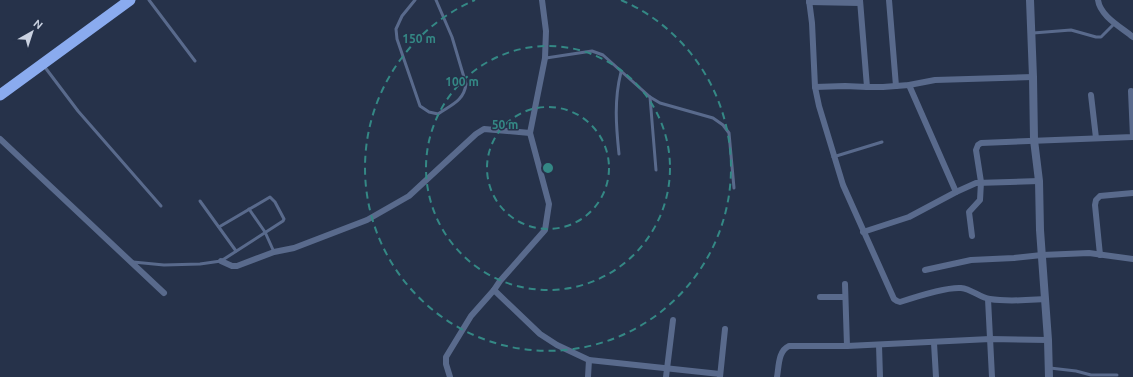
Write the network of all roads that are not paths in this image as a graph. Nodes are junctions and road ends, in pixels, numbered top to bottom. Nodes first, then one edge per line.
1 (130, 0) edge
2 (149, 0) edge
3 (415, 0) edge
4 (436, 0) edge
5 (542, 0) edge
6 (890, 0) edge
7 (1030, 0) edge
8 (1098, 0) edge
9 (809, 1) edge
10 (860, 2) edge
11 (1116, 23) junction
12 (1031, 33) junction
13 (1133, 37) edge
14 (545, 58) junction
15 (195, 62) dead end
16 (43, 64) junction
17 (621, 72) junction
18 (1034, 77) junction
19 (909, 85) junction
20 (896, 86) junction
21 (814, 87) junction
22 (868, 87) junction
23 (1131, 91) dead end
24 (0, 95) edge
25 (1091, 95) dead end
26 (650, 97) junction
27 (530, 133) junction
28 (1096, 138) junction
29 (0, 139) edge
30 (1034, 140) junction
31 (882, 142) dead end
32 (619, 154) dead end
33 (834, 157) junction
34 (656, 170) dead end
35 (1039, 181) junction
36 (982, 182) junction
37 (734, 188) dead end
38 (956, 192) junction
39 (1133, 193) edge
40 (200, 201) dead end
41 (161, 206) dead end
42 (248, 209) junction
43 (219, 227) junction
44 (265, 232) junction
45 (863, 232) junction
46 (972, 236) dead end
47 (236, 251) junction
48 (274, 252) junction
49 (1042, 255) junction
50 (1100, 255) junction
51 (1133, 259) edge
52 (131, 261) junction
53 (221, 261) junction
54 (925, 270) dead end
55 (845, 284) dead end
56 (494, 290) junction
57 (164, 293) dead end
58 (820, 297) dead end
59 (845, 297) junction
60 (988, 299) junction
61 (1045, 299) junction
62 (673, 320) dead end
63 (725, 329) dead end
64 (990, 339) junction
65 (1048, 340) junction
66 (934, 343) junction
67 (879, 344) junction
68 (847, 346) junction
69 (589, 360) junction
70 (1049, 368) junction
71 (667, 369) junction
72 (720, 375) edge
73 (1117, 375) dead end
74 (450, 377) edge
75 (588, 377) edge
76 (666, 377) edge
77 (777, 377) edge
78 (880, 377) edge
79 (936, 377) edge
80 (992, 377) edge
81 (1049, 377) edge

1 - 16 highway
2 - 15 lane
3 - 4 lane
5 - 14 street
6 - 20 street
7 - 12 street
8 - 11 street
9 - 10 street
9 - 21 street
10 - 22 street
11 - 12 lane
11 - 13 street
12 - 18 street
14 - 17 lane
14 - 27 street
16 - 24 highway
16 - 41 lane
17 - 26 lane
17 - 32 lane
18 - 19 street
18 - 30 street
19 - 20 street
19 - 38 street
20 - 22 street
21 - 22 street
21 - 33 street
23 - 28 street
25 - 28 street
26 - 34 lane
26 - 37 lane
27 - 48 street
27 - 56 street
28 - 30 street
29 - 52 street
30 - 35 street
30 - 36 street
31 - 33 lane
33 - 45 street
35 - 36 street
35 - 49 street
36 - 38 street
36 - 46 street
38 - 45 street
39 - 50 street
40 - 43 lane
42 - 43 lane
42 - 44 lane
42 - 44 lane
43 - 47 lane
44 - 47 lane
44 - 48 lane
45 - 60 street
47 - 53 lane
48 - 53 street
49 - 50 street
49 - 54 street
49 - 61 street
50 - 51 street
52 - 53 lane
52 - 57 street
55 - 59 street
56 - 69 street
56 - 74 street
58 - 59 street
59 - 68 street
60 - 61 street
60 - 64 street
61 - 65 street
62 - 71 street
63 - 72 street
64 - 65 street
64 - 66 street
64 - 80 street
65 - 70 street
66 - 67 street
66 - 79 street
67 - 68 street
67 - 78 street
68 - 77 street
69 - 71 street
69 - 75 street
70 - 73 lane
70 - 81 street
71 - 72 street
71 - 76 street

